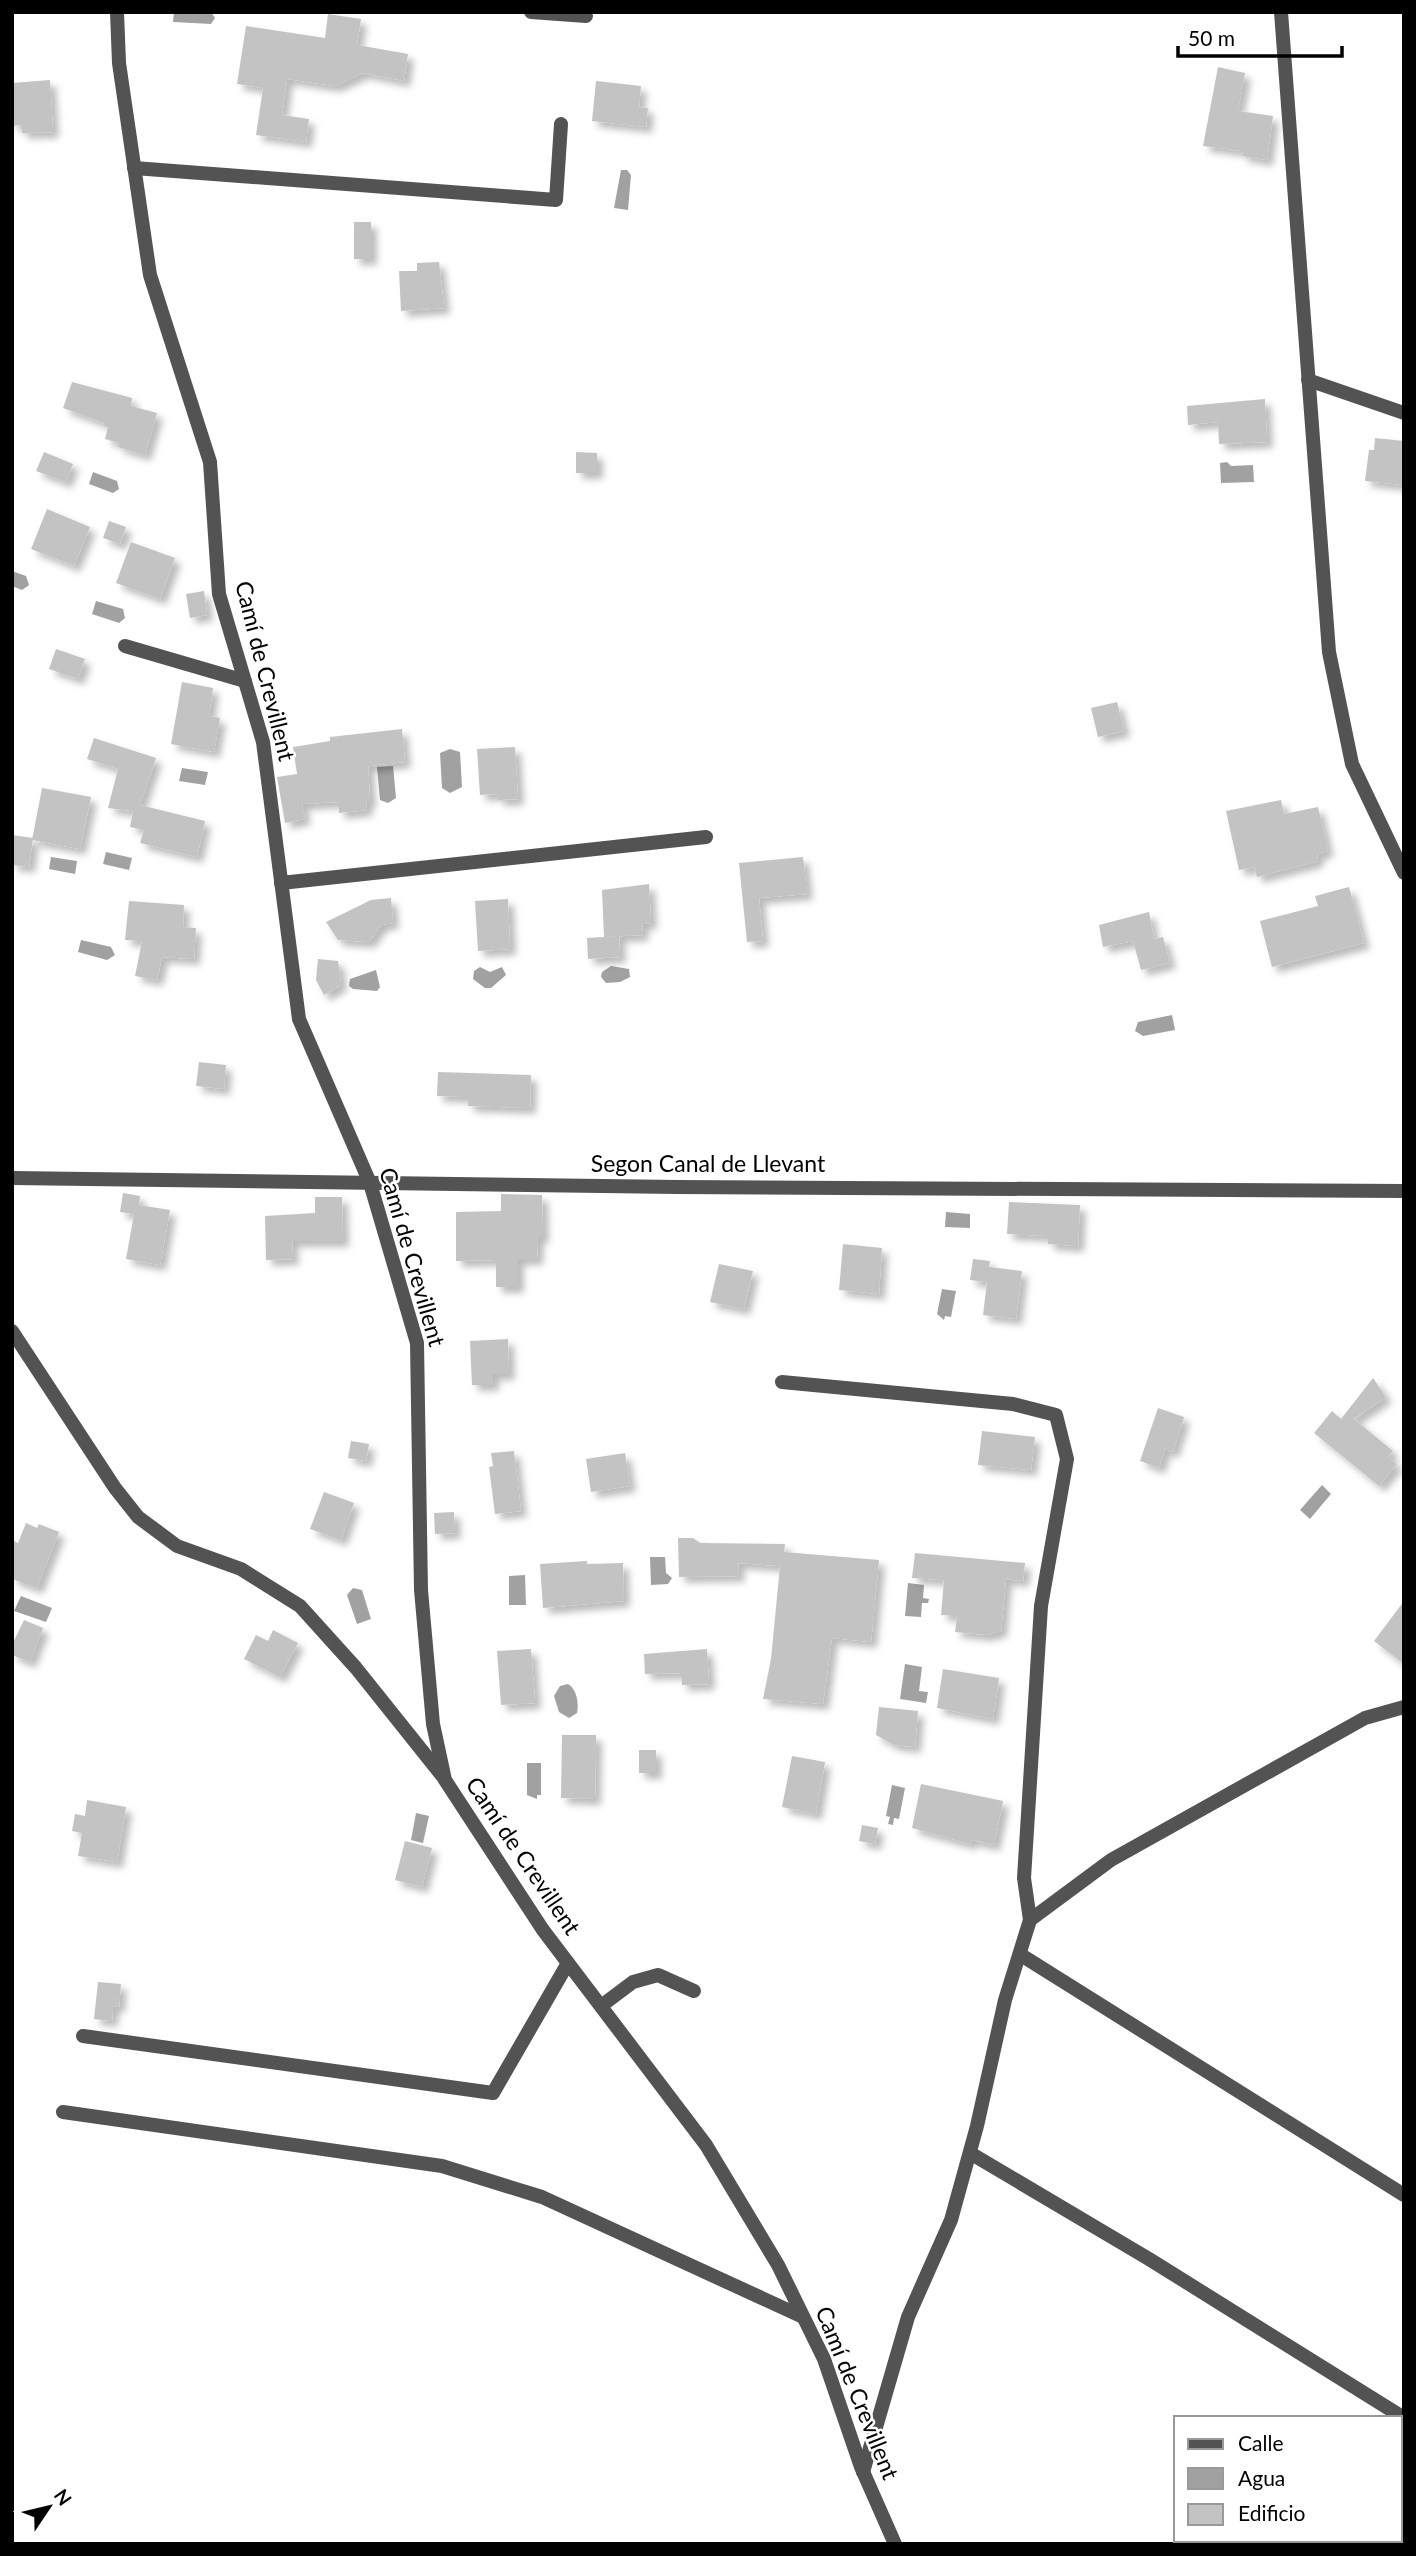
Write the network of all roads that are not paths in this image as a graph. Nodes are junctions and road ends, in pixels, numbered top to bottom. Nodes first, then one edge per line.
1 (117, 12) edge
2 (531, 12) edge
3 (1281, 12) edge
4 (586, 16) dead end
5 (561, 124) dead end
6 (134, 168) junction
7 (1308, 380) junction
8 (1404, 413) edge
9 (125, 646) dead end
10 (245, 681) junction
11 (706, 837) dead end
12 (1404, 873) edge
13 (281, 883) junction
14 (12, 1178) edge
15 (370, 1184) junction
16 (1404, 1191) edge
17 (12, 1331) edge
18 (782, 1382) dead end
19 (1404, 1707) edge
20 (445, 1780) junction
21 (1030, 1920) junction
22 (1021, 1955) junction
23 (568, 1963) junction
24 (694, 1991) dead end
25 (601, 2006) junction
26 (83, 2036) dead end
27 (63, 2112) dead end
28 (970, 2153) junction
29 (1404, 2195) edge
30 (803, 2317) junction
31 (1401, 2416) edge
32 (863, 2472) junction
33 (895, 2544) edge

1 - 6 street, Camí de Crevillent
2 - 4 street
3 - 7 street
5 - 6 street
6 - 10 street, Camí de Crevillent
7 - 8 street
7 - 12 street
9 - 10 street
10 - 13 street, Camí de Crevillent
11 - 13 street
13 - 15 street, Camí de Crevillent
14 - 15 street, Segon Canal de Llevant
15 - 16 street, Segon Canal de Llevant
15 - 20 street, Camí de Crevillent
17 - 20 street
18 - 21 street
19 - 21 street
20 - 23 street, Camí de Crevillent
21 - 22 street
22 - 28 street
22 - 29 street
23 - 25 street, Camí de Crevillent
23 - 26 street
24 - 25 street
25 - 30 street, Camí de Crevillent
27 - 30 street
28 - 31 street
28 - 32 street
30 - 32 street, Camí de Crevillent
32 - 33 street, Camí de Crevillent

